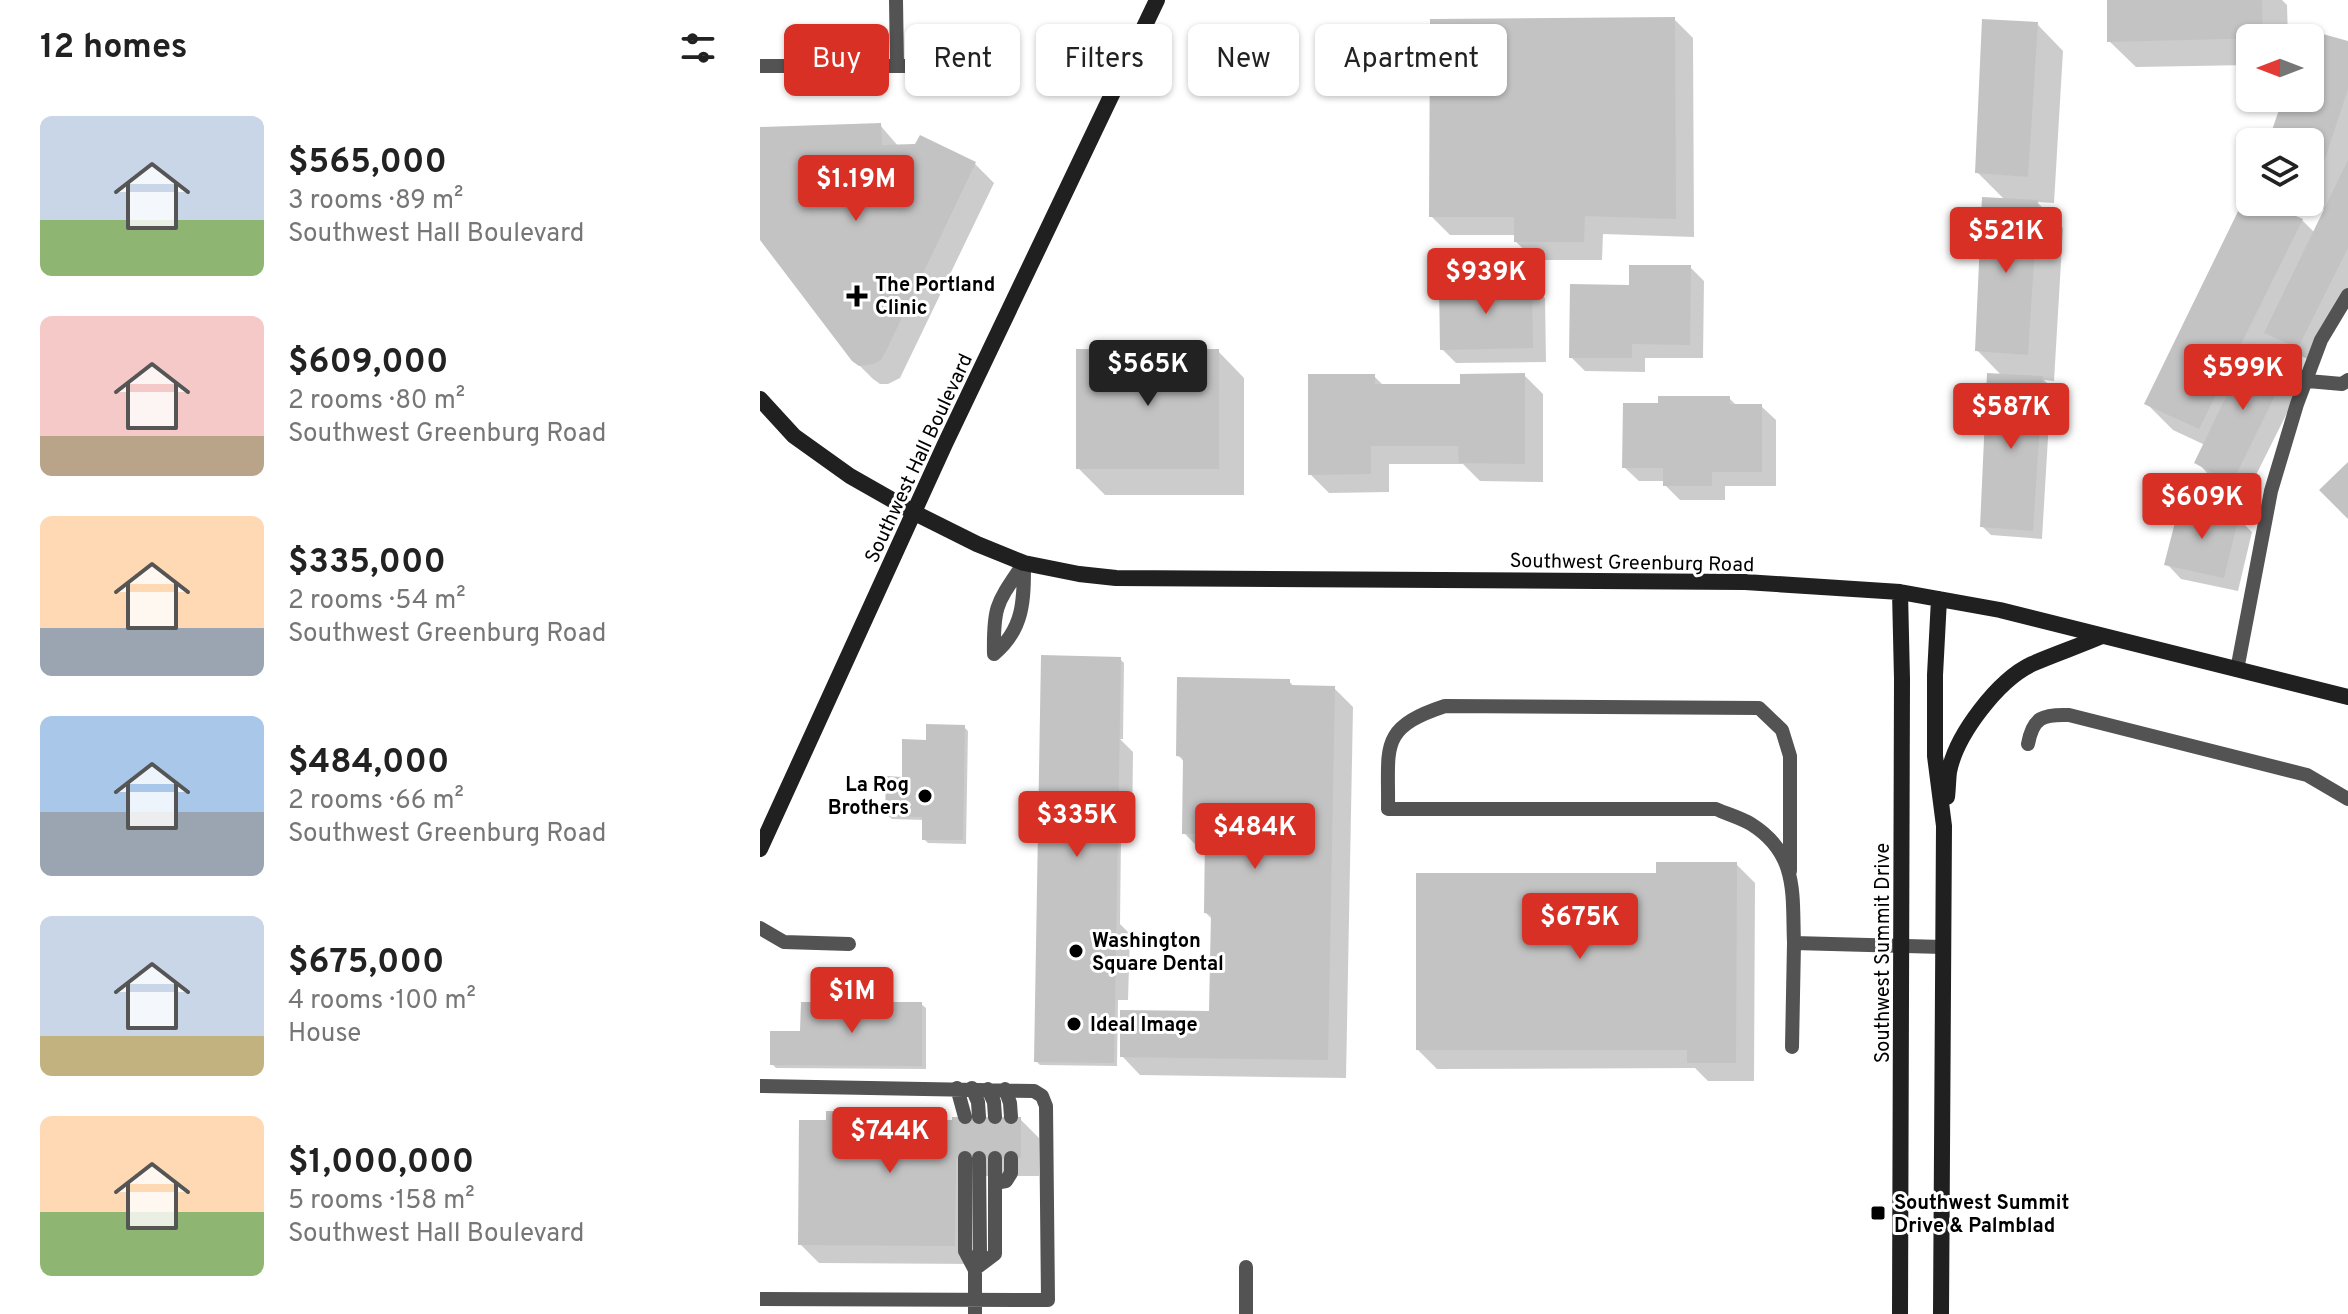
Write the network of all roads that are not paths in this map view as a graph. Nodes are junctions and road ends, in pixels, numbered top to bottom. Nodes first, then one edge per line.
1 (896, 0) edge
2 (1157, 0) edge
3 (760, 66) edge
4 (897, 66) junction
5 (905, 66) edge
6 (2348, 295) edge
7 (2348, 380) edge
8 (2308, 381) junction
9 (760, 399) edge
10 (915, 513) junction
11 (1024, 563) junction
12 (1900, 592) junction
13 (1939, 599) junction
14 (2102, 636) junction
15 (2237, 670) junction
16 (2347, 693) edge
17 (2028, 744) dead end
18 (2348, 799) edge
19 (1944, 826) junction
20 (760, 849) edge
21 (1790, 871) junction
22 (760, 928) edge
23 (1794, 943) junction
24 (849, 944) dead end
25 (1902, 945) junction
26 (1943, 947) junction
27 (1792, 1047) dead end
28 (760, 1086) edge
29 (964, 1088) junction
30 (988, 1089) junction
31 (1005, 1089) junction
32 (972, 1117) dead end
33 (995, 1117) dead end
34 (1011, 1117) dead end
35 (972, 1158) dead end
36 (995, 1158) dead end
37 (1011, 1158) dead end
38 (995, 1183) junction
39 (1246, 1267) dead end
40 (975, 1270) junction
41 (760, 1299) edge
42 (818, 1307) edge
43 (974, 1307) edge
44 (1246, 1314) edge
45 (1900, 1314) edge
46 (1941, 1314) edge

1 - 4 lane
2 - 10 main road, Southwest Hall Boulevard
3 - 4 lane
4 - 5 lane
6 - 8 lane
7 - 8 lane
8 - 15 lane
9 - 10 main road, Southwest Greenburg Road
10 - 11 main road, Southwest Greenburg Road
10 - 20 main road, Southwest Hall Boulevard
11 - 11 lane
11 - 12 main road, Southwest Greenburg Road
12 - 13 main road, Southwest Greenburg Road
12 - 25 main road, Southwest Summit Drive
13 - 14 main road, Southwest Greenburg Road
13 - 19 main road
14 - 15 main road, Southwest Greenburg Road
14 - 19 main road
15 - 16 main road, Southwest Greenburg Road
17 - 18 lane
19 - 26 main road
21 - 21 lane
21 - 23 lane
22 - 24 lane
23 - 25 lane
23 - 27 lane
25 - 26 lane
25 - 45 main road, Southwest Summit Drive
26 - 46 main road
28 - 29 lane
29 - 30 lane
29 - 32 lane
30 - 31 lane
30 - 33 lane
31 - 34 lane
31 - 43 lane
35 - 40 lane
36 - 38 lane
37 - 38 lane
38 - 40 lane
39 - 44 lane
40 - 43 lane
41 - 42 lane
42 - 43 lane

